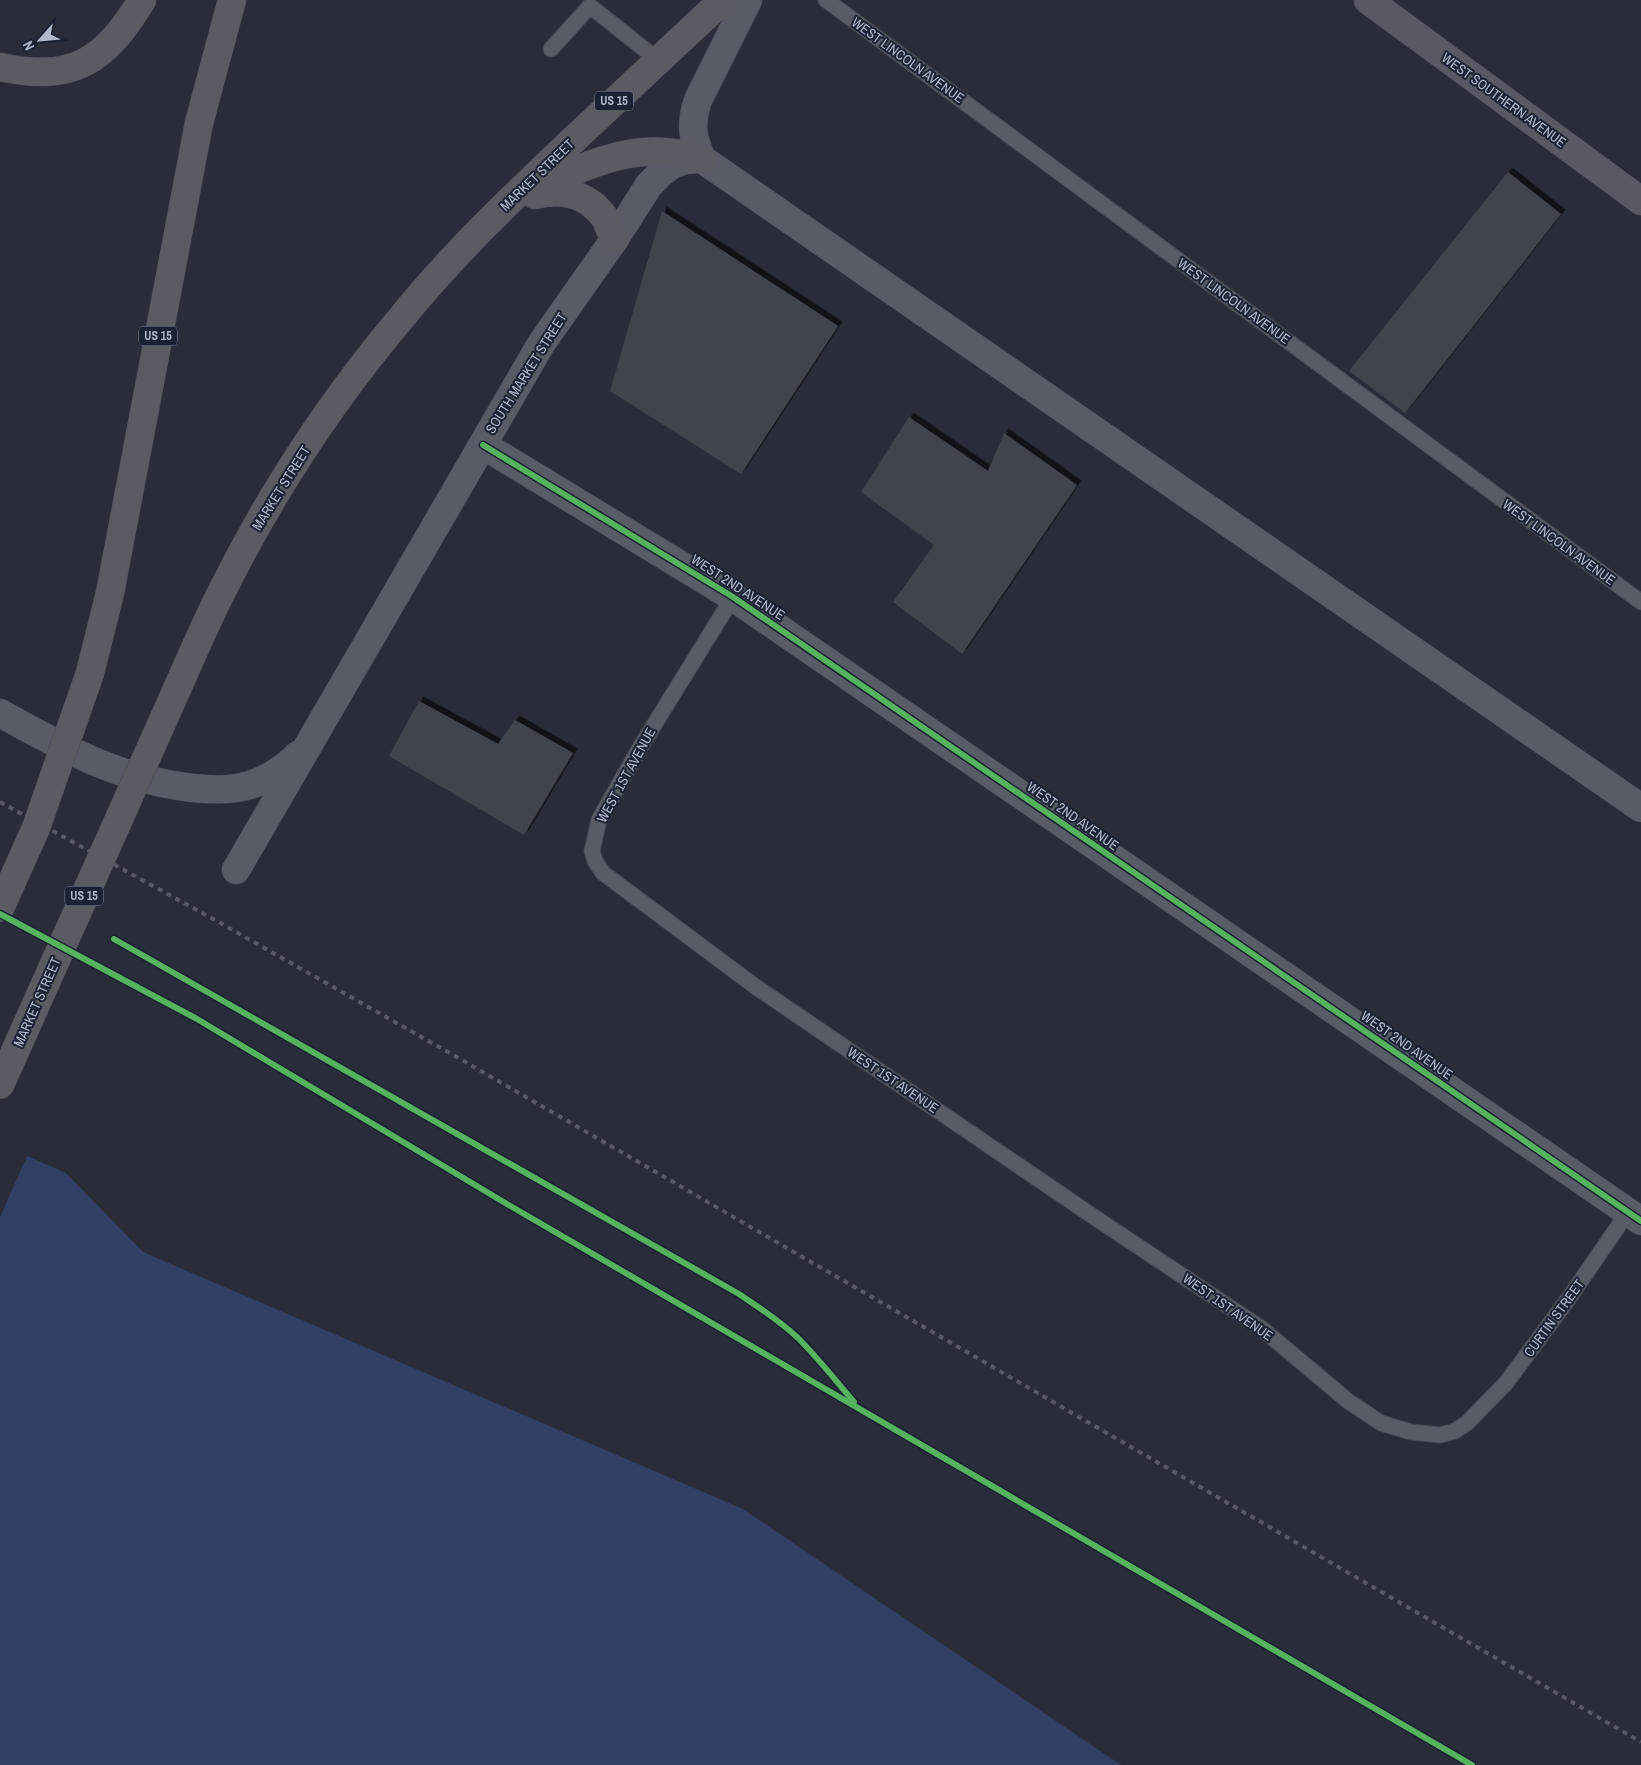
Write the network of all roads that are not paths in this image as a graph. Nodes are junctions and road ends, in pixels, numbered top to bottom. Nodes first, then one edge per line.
1 (142, 0) edge
2 (232, 0) edge
3 (723, 0) edge
4 (748, 0) edge
5 (826, 0) edge
6 (587, 3) edge
7 (1379, 3) edge
8 (551, 48) dead end
9 (658, 60) junction
10 (0, 67) edge
11 (702, 159) junction
12 (1641, 201) edge
13 (506, 203) junction
14 (614, 240) junction
15 (483, 445) junction
16 (733, 597) junction
17 (1641, 602) edge
18 (0, 713) edge
19 (309, 744) junction
20 (1641, 808) edge
21 (236, 870) dead end
22 (0, 908) edge
23 (0, 1085) edge
24 (1637, 1209) edge
25 (1455, 1431) joint

1 - 10 highway
2 - 22 highway, US 15, bridge
3 - 9 highway, MARKET STREET / US 15
4 - 11 street
5 - 17 lane, WEST LINCOLN AVENUE
6 - 8 lane
6 - 9 lane
7 - 12 main road, WEST SOUTHERN AVENUE
9 - 13 highway, MARKET STREET / US 15
11 - 13 highway
11 - 14 street, SOUTH MARKET STREET
11 - 20 street
13 - 14 highway
13 - 23 highway, MARKET STREET / US 15, bridge
14 - 15 street, SOUTH MARKET STREET
15 - 16 street, WEST 2ND AVENUE
15 - 19 street, SOUTH MARKET STREET
16 - 24 street, WEST 2ND AVENUE
16 - 25 lane, WEST 1ST AVENUE
18 - 19 street, SOUTH MARKET STREET
19 - 21 street, SOUTH MARKET STREET
24 - 25 lane, CURTIN STREET

